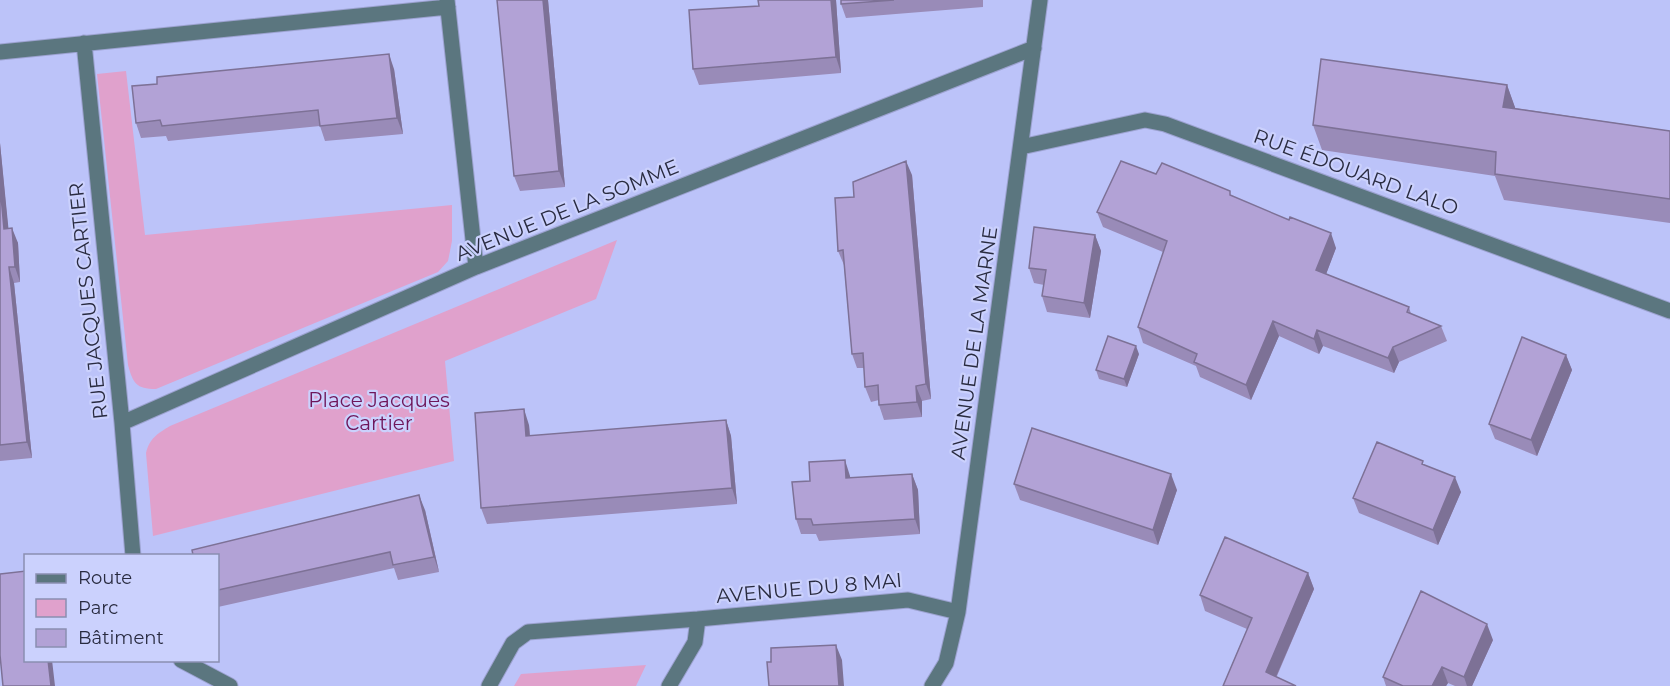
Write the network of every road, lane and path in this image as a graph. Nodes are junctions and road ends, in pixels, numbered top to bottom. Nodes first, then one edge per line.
1 (1040, 0) edge
2 (448, 4) edge
3 (84, 43) junction
4 (1034, 48) junction
5 (0, 52) edge
6 (1021, 147) junction
7 (476, 267) junction
8 (1670, 311) edge
9 (122, 423) junction
10 (133, 554) edge
11 (958, 612) junction
12 (698, 619) junction
13 (185, 662) edge
14 (230, 686) edge
15 (489, 686) edge
16 (669, 686) edge
17 (932, 686) edge

1 - 4 street, AVENUE DE LA MARNE
2 - 3 street
2 - 7 street
3 - 5 street
3 - 9 street, RUE JACQUES CARTIER
4 - 6 street, AVENUE DE LA MARNE
4 - 7 street, AVENUE DE LA SOMME
6 - 8 street, RUE ÉDOUARD LALO
6 - 11 street, AVENUE DE LA MARNE
7 - 9 street, AVENUE DE LA SOMME
9 - 10 street, RUE JACQUES CARTIER
11 - 12 street, AVENUE DU 8 MAI
11 - 17 street, AVENUE DE LA MARNE
12 - 15 street, AVENUE DU 8 MAI
12 - 16 street
13 - 14 street

